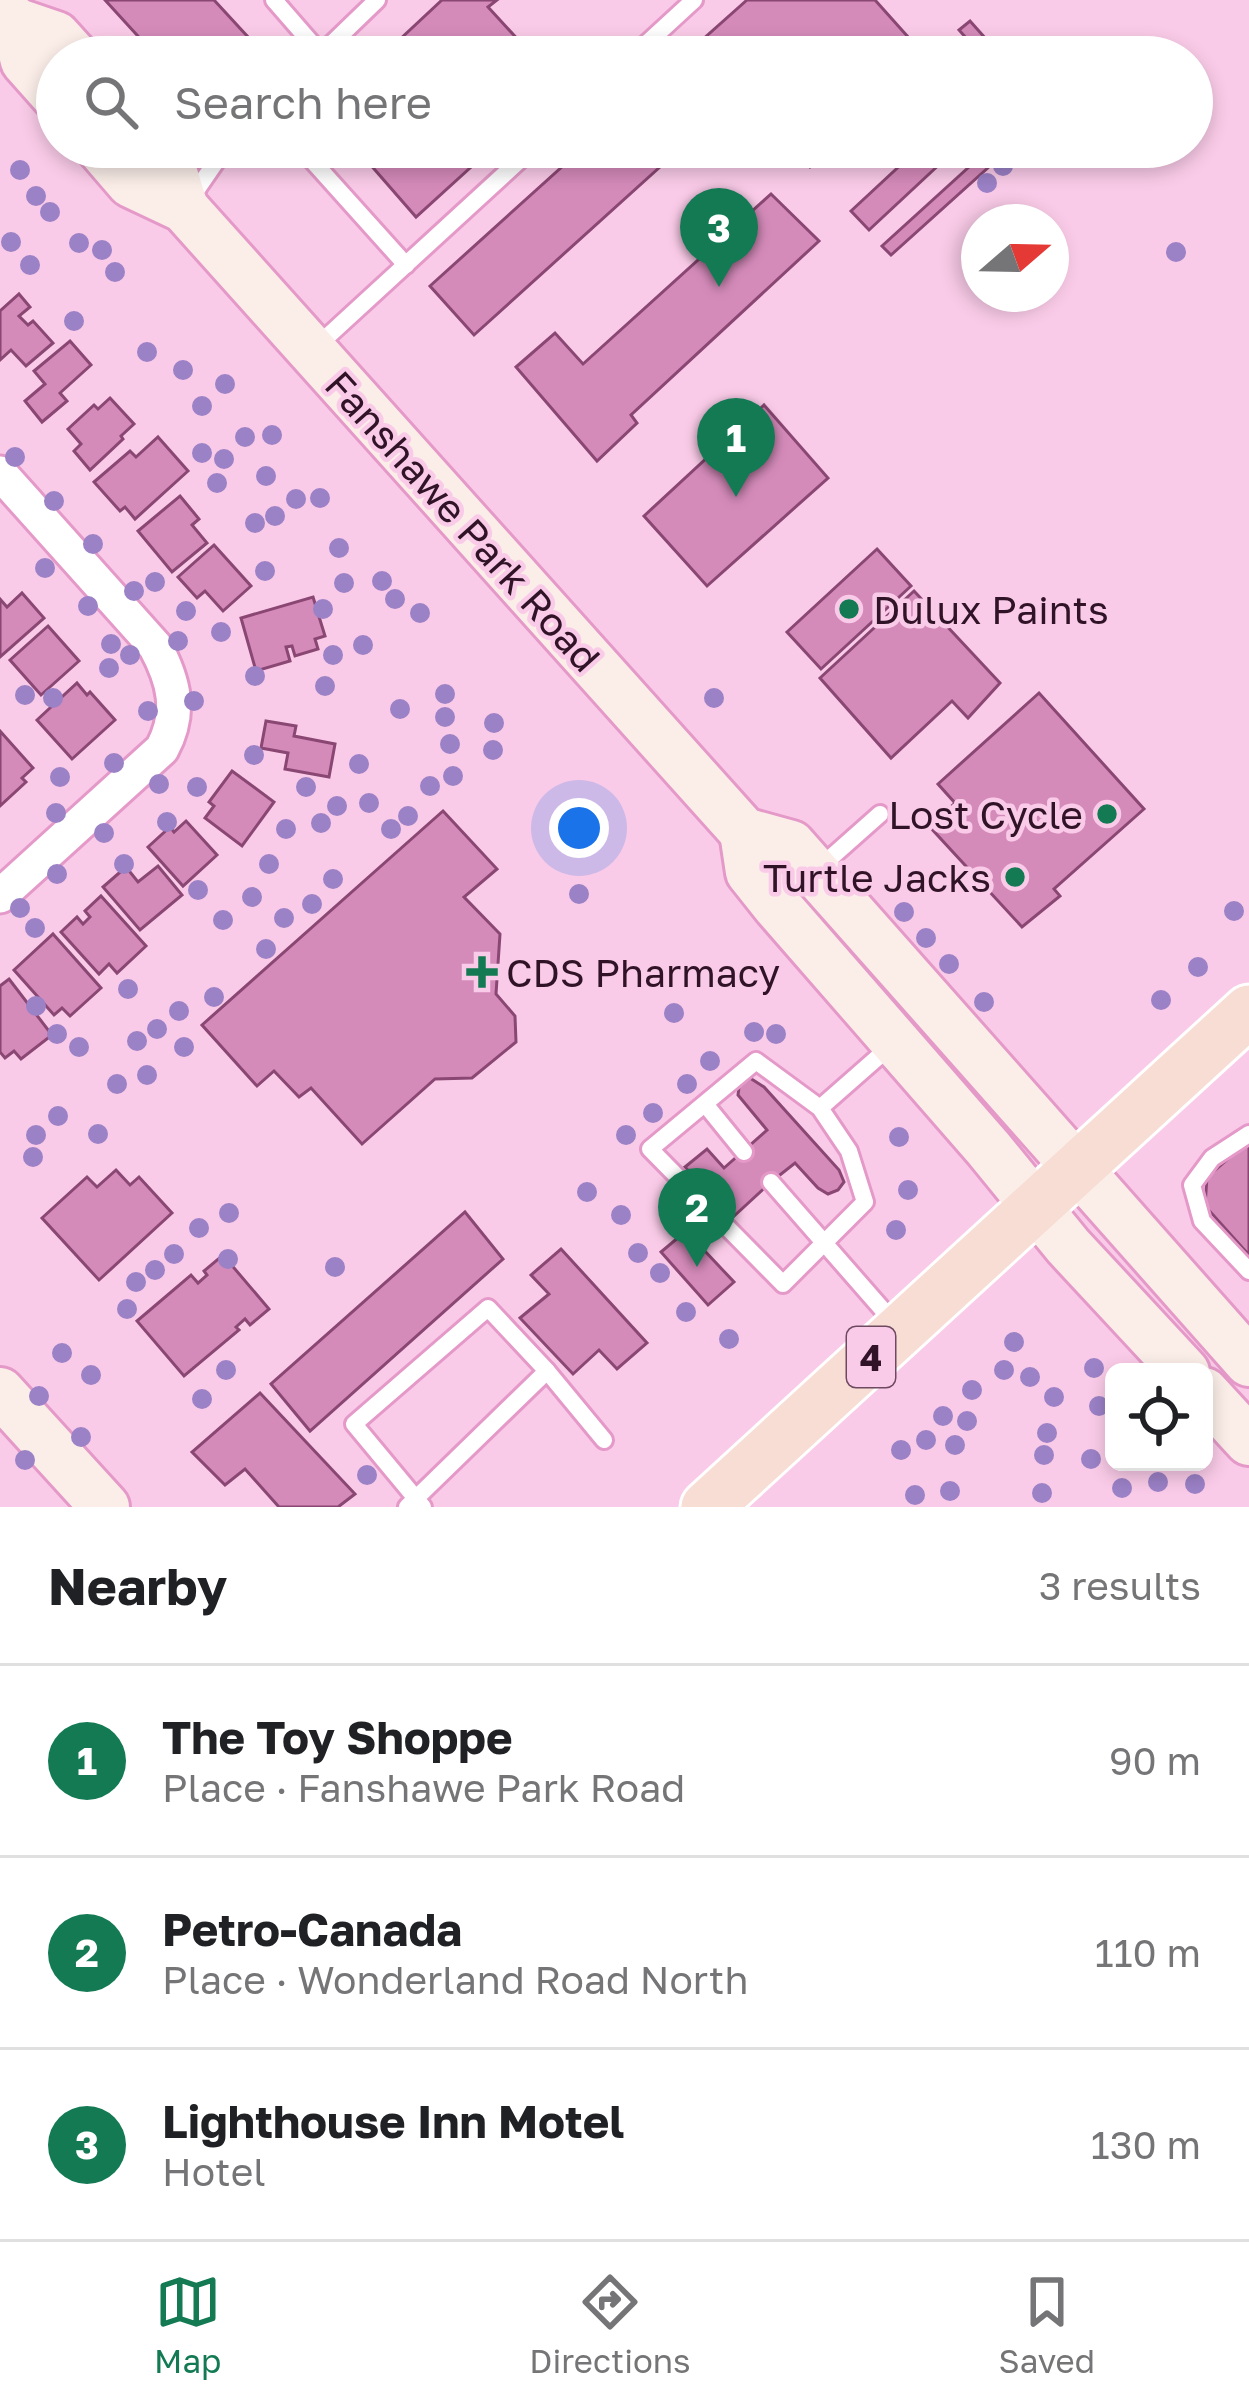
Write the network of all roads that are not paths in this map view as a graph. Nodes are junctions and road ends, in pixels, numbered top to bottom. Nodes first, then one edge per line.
1 (274, 0) edge
2 (377, 0) edge
3 (694, 0) edge
4 (8, 14) edge
5 (56, 36) edge
6 (303, 36) edge
7 (340, 36) edge
8 (655, 36) edge
9 (36, 73) edge
10 (118, 168) edge
11 (172, 168) edge
12 (212, 168) edge
13 (319, 168) edge
14 (511, 168) edge
15 (184, 208) junction
16 (406, 265) junction
17 (310, 352) junction
18 (0, 473) edge
19 (880, 814) dead end
20 (744, 832) junction
21 (815, 872) junction
22 (0, 896) edge
23 (1249, 1011) edge
24 (895, 1042) junction
25 (704, 1104) junction
26 (820, 1108) junction
27 (1249, 1134) edge
28 (744, 1152) dead end
29 (1078, 1168) junction
30 (771, 1182) dead end
31 (1036, 1208) junction
32 (824, 1243) junction
33 (1249, 1271) edge
34 (901, 1330) junction
35 (1249, 1362) edge
36 (1177, 1363) edge
37 (547, 1372) junction
38 (0, 1392) edge
39 (1213, 1402) edge
40 (604, 1440) dead end
41 (1249, 1442) edge
42 (416, 1504) edge
43 (105, 1507) edge
44 (707, 1507) edge

1 - 6 lane
2 - 7 lane
3 - 8 lane
4 - 5 main road
4 - 9 main road
10 - 15 main road, Fanshawe Park Road
11 - 15 main road, Fanshawe Park Road
12 - 15 lane
13 - 16 lane
14 - 16 lane
15 - 17 main road, Fanshawe Park Road
16 - 17 lane
17 - 20 main road, Fanshawe Park Road
18 - 22 street
19 - 21 lane
20 - 21 main road, Fanshawe Park Road
20 - 24 main road, Fanshawe Park Road
21 - 29 main road, Fanshawe Park Road
23 - 29 main road, 4
24 - 26 lane
24 - 31 main road, Fanshawe Park Road
25 - 26 lane
25 - 28 lane
25 - 32 lane
26 - 32 lane
27 - 33 lane
29 - 31 main road, 4
29 - 35 main road, Fanshawe Park Road
30 - 32 lane
31 - 34 main road, 4
31 - 36 main road, Fanshawe Park Road
32 - 34 lane
34 - 44 main road, 4
37 - 40 lane
37 - 42 lane
37 - 42 lane
38 - 43 main road
39 - 41 main road

